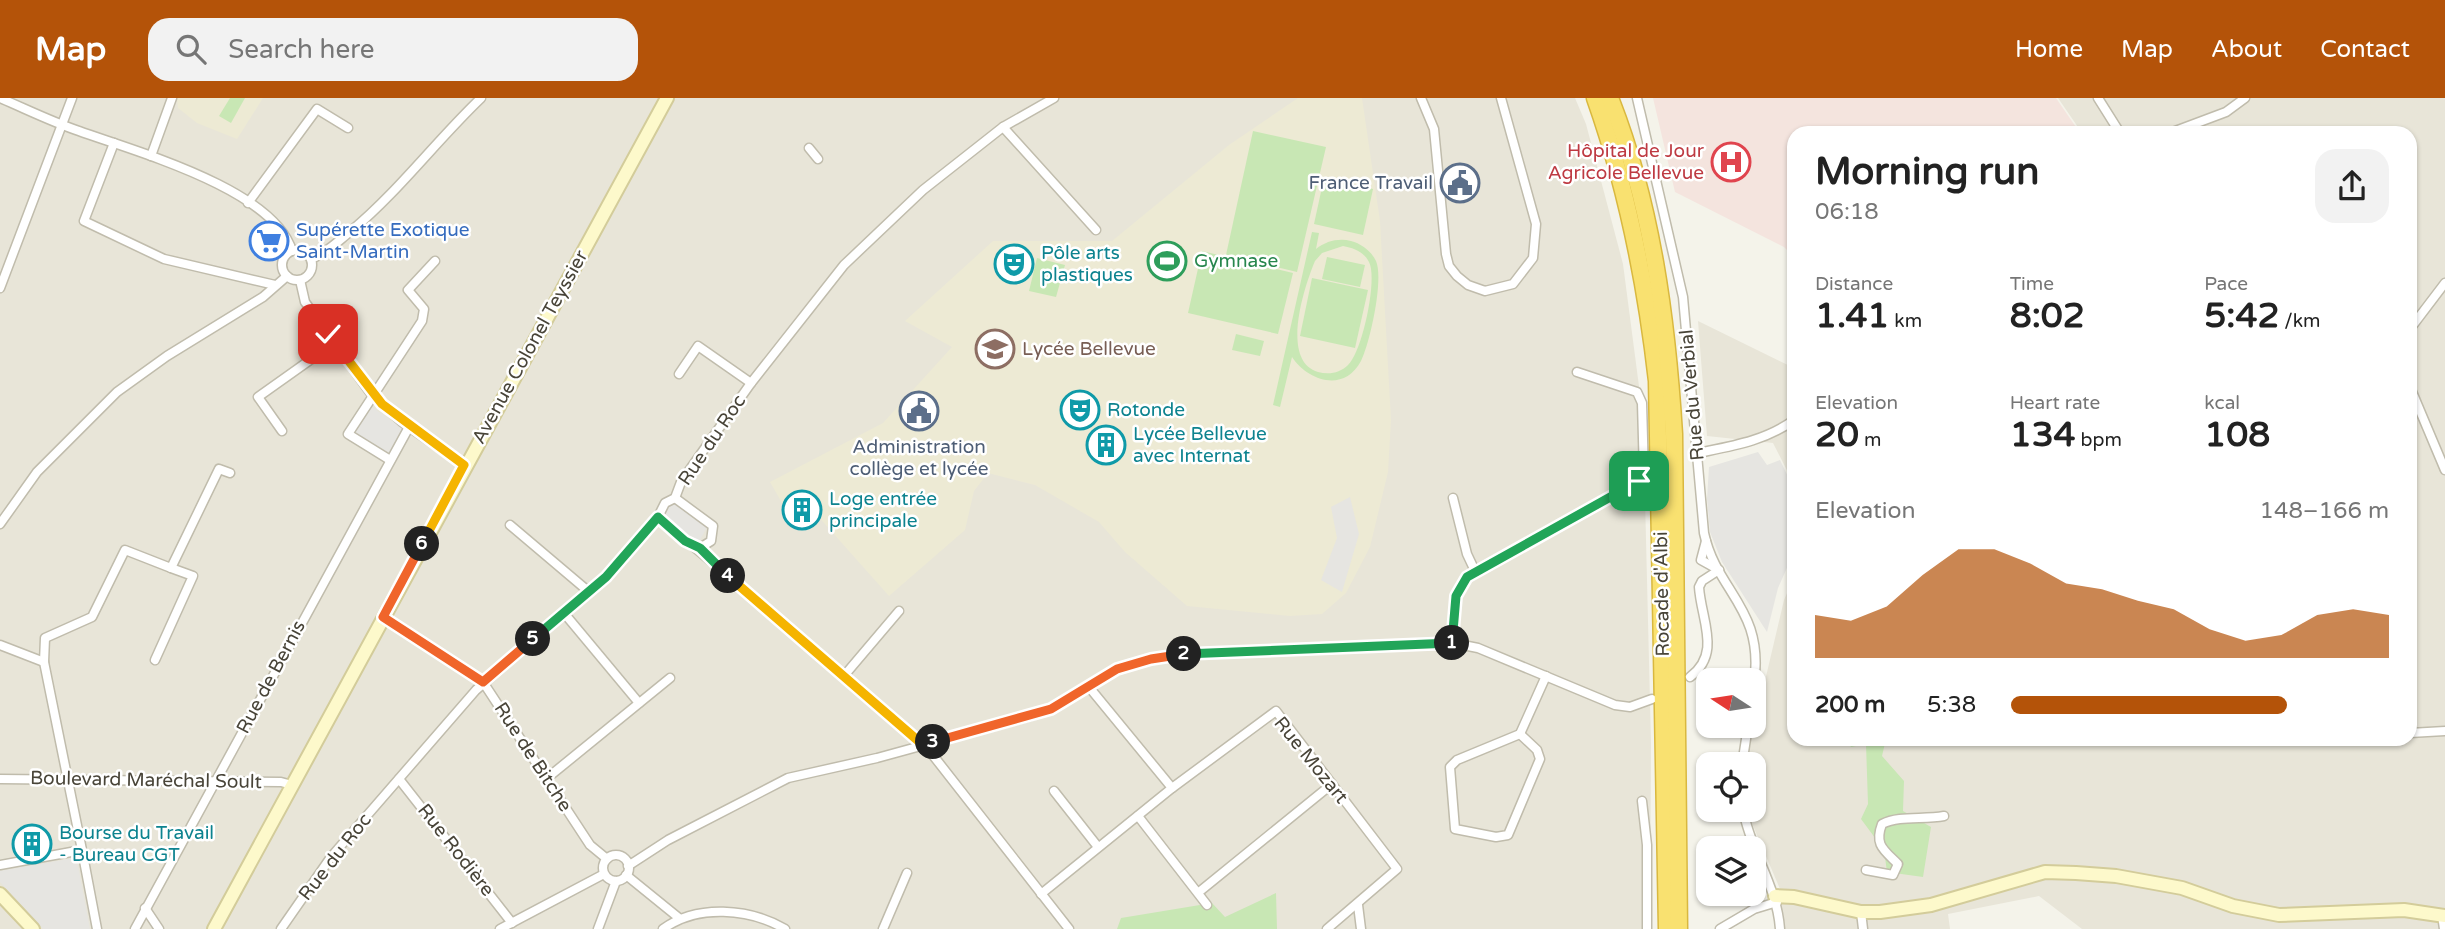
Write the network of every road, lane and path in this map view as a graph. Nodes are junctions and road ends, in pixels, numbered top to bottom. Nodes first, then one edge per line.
1 (0, 98) edge
2 (72, 98) edge
3 (172, 98) edge
4 (481, 98) edge
5 (667, 98) edge
6 (1054, 98) edge
7 (1421, 98) edge
8 (1501, 98) edge
9 (1595, 98) edge
10 (1610, 98) edge
11 (1637, 98) edge
12 (2098, 98) edge
13 (2245, 98) edge
14 (62, 125) junction
15 (2116, 126) edge
16 (2189, 126) edge
17 (1003, 127) junction
18 (348, 128) dead end
19 (114, 143) junction
20 (809, 148) dead end
21 (152, 156) junction
22 (818, 159) dead end
23 (248, 203) junction
24 (1096, 230) dead end
25 (292, 251) junction
26 (311, 259) junction
27 (435, 261) dead end
28 (4, 266) edge
29 (287, 276) junction
30 (300, 281) junction
31 (2445, 283) edge
32 (275, 285) junction
33 (0, 288) edge
34 (2417, 320) edge
35 (334, 343) junction
36 (1577, 372) dead end
37 (678, 374) dead end
38 (751, 383) junction
39 (372, 395) junction
40 (2417, 404) edge
41 (1787, 425) edge
42 (409, 427) junction
43 (282, 431) dead end
44 (1698, 453) junction
45 (390, 460) junction
46 (464, 465) junction
47 (2445, 470) edge
48 (230, 473) dead end
49 (675, 498) junction
50 (1453, 498) dead end
51 (658, 517) junction
52 (0, 524) edge
53 (510, 525) dead end
54 (700, 548) junction
55 (171, 568) junction
56 (1719, 570) junction
57 (1475, 571) junction
58 (588, 592) junction
59 (899, 611) dead end
60 (564, 613) junction
61 (383, 617) junction
62 (1453, 643) junction
63 (0, 645) edge
64 (155, 660) dead end
65 (44, 662) junction
66 (1756, 668) edge
67 (1546, 676) junction
68 (843, 677) junction
69 (1690, 677) dead end
70 (670, 678) dead end
71 (483, 682) junction
72 (1089, 687) junction
73 (1652, 699) dead end
74 (639, 703) junction
75 (2445, 731) edge
76 (2417, 733) edge
77 (1520, 734) junction
78 (923, 745) junction
79 (0, 779) edge
80 (69, 779) junction
81 (398, 779) junction
82 (546, 779) junction
83 (215, 781) junction
84 (1332, 784) junction
85 (292, 785) junction
86 (1172, 788) junction
87 (1054, 791) dead end
88 (1642, 801) dead end
89 (1138, 816) junction
90 (1944, 816) dead end
91 (1745, 822) edge
92 (1098, 847) junction
93 (82, 850) junction
94 (607, 859) junction
95 (0, 865) edge
96 (628, 866) junction
97 (1866, 870) dead end
98 (907, 873) dead end
99 (604, 874) junction
100 (626, 876) junction
101 (1666, 880) junction
102 (616, 881) junction
103 (1199, 892) junction
104 (0, 894) edge
105 (1041, 894) junction
106 (1679, 894) junction
107 (1776, 899) junction
108 (1207, 905) dead end
109 (1358, 905) junction
110 (145, 908) junction
111 (1861, 912) junction
112 (2443, 916) edge
113 (679, 918) junction
114 (512, 923) junction
115 (33, 929) edge
116 (97, 929) edge
117 (135, 929) edge
118 (159, 929) edge
119 (214, 929) edge
120 (281, 929) edge
121 (500, 929) edge
122 (598, 929) edge
123 (663, 929) edge
124 (785, 929) edge
125 (883, 929) edge
126 (1069, 929) edge
127 (1327, 929) edge
128 (1361, 929) edge
129 (1647, 929) edge
130 (1658, 929) edge
131 (1667, 929) edge
132 (1679, 929) edge
133 (1688, 929) edge
134 (1720, 929) edge
135 (1780, 929) edge
136 (1863, 929) edge
137 (2444, 929) edge

1 - 14 street
2 - 14 street
3 - 21 street
4 - 26 street
5 - 46 main road, Avenue Colonel Teyssier
6 - 17 street, Rue du Roc
7 - 8 street
9 - 101 highway, Rocade d'Albi
10 - 106 highway, Rocade d'Albi
11 - 44 street, Rue du Verbial
12 - 15 street
13 - 16 street
14 - 19 street
14 - 28 street
17 - 24 street
17 - 38 street, Rue du Roc
18 - 23 street
19 - 21 street
19 - 32 street
20 - 22 street
21 - 23 street
23 - 25 street
25 - 26 street
25 - 29 street
26 - 30 street
27 - 39 street
28 - 33 street
29 - 30 street
29 - 32 street
30 - 35 street
31 - 34 street
32 - 52 street
35 - 39 street
35 - 43 street
36 - 57 street
37 - 38 street
38 - 49 street, Rue du Roc
39 - 42 street
39 - 45 street
40 - 47 street
41 - 44 street
42 - 45 street, Rue de Bernis
42 - 46 street
44 - 56 street, Rue du Verbial
45 - 83 street, Rue de Bernis
46 - 61 main road, Avenue Colonel Teyssier
48 - 55 street
49 - 51 street, Rue du Roc
49 - 54 street
50 - 57 street
51 - 54 street
51 - 58 street, Rue du Roc
53 - 58 street
54 - 68 street
55 - 64 street
55 - 65 street
56 - 66 street, Rue du Verbial
56 - 69 street
57 - 62 street
58 - 60 street, Rue du Roc
59 - 68 street
60 - 71 street, Rue du Roc
60 - 74 street
61 - 71 street, Rue de Bitche
61 - 85 main road, Avenue Colonel Teyssier
62 - 67 street
62 - 72 street
63 - 65 street
65 - 80 street
67 - 73 street
67 - 77 street
68 - 78 street
70 - 74 street
71 - 81 street, Rue du Roc
71 - 82 street, Rue de Bitche
72 - 78 street
72 - 86 street
74 - 82 street
75 - 76 street
77 - 77 street
78 - 96 street
78 - 105 street
79 - 80 street, Boulevard Maréchal Soult
80 - 83 street, Boulevard Maréchal Soult
80 - 93 street
81 - 114 street, Rue Rodière
81 - 120 street, Rue du Roc
82 - 94 street, Rue de Bitche
83 - 85 street, Boulevard Maréchal Soult
83 - 110 street, Rue de Bernis
84 - 86 street, Rue Mozart
84 - 103 street
84 - 109 street, Rue Mozart
85 - 119 main road, Avenue Colonel Teyssier
86 - 89 street
87 - 92 street
88 - 129 street
89 - 92 street
89 - 103 street
90 - 97 street
91 - 107 street
92 - 105 street
93 - 95 street
93 - 116 street
94 - 96 street
94 - 99 street
96 - 100 street
98 - 125 street
99 - 102 street
99 - 114 street
100 - 102 street
100 - 113 street
101 - 130 highway
101 - 131 highway, Rocade d'Albi
102 - 122 street
103 - 108 street
104 - 115 main road
105 - 126 street
106 - 132 highway, Rocade d'Albi
106 - 133 highway
107 - 111 main road
107 - 134 street
107 - 135 street
109 - 127 street, Rue Mozart
109 - 128 street
110 - 117 street, Rue de Bernis
110 - 118 street
111 - 112 main road
111 - 136 street
112 - 137 street
113 - 123 street
113 - 124 street
114 - 121 street

